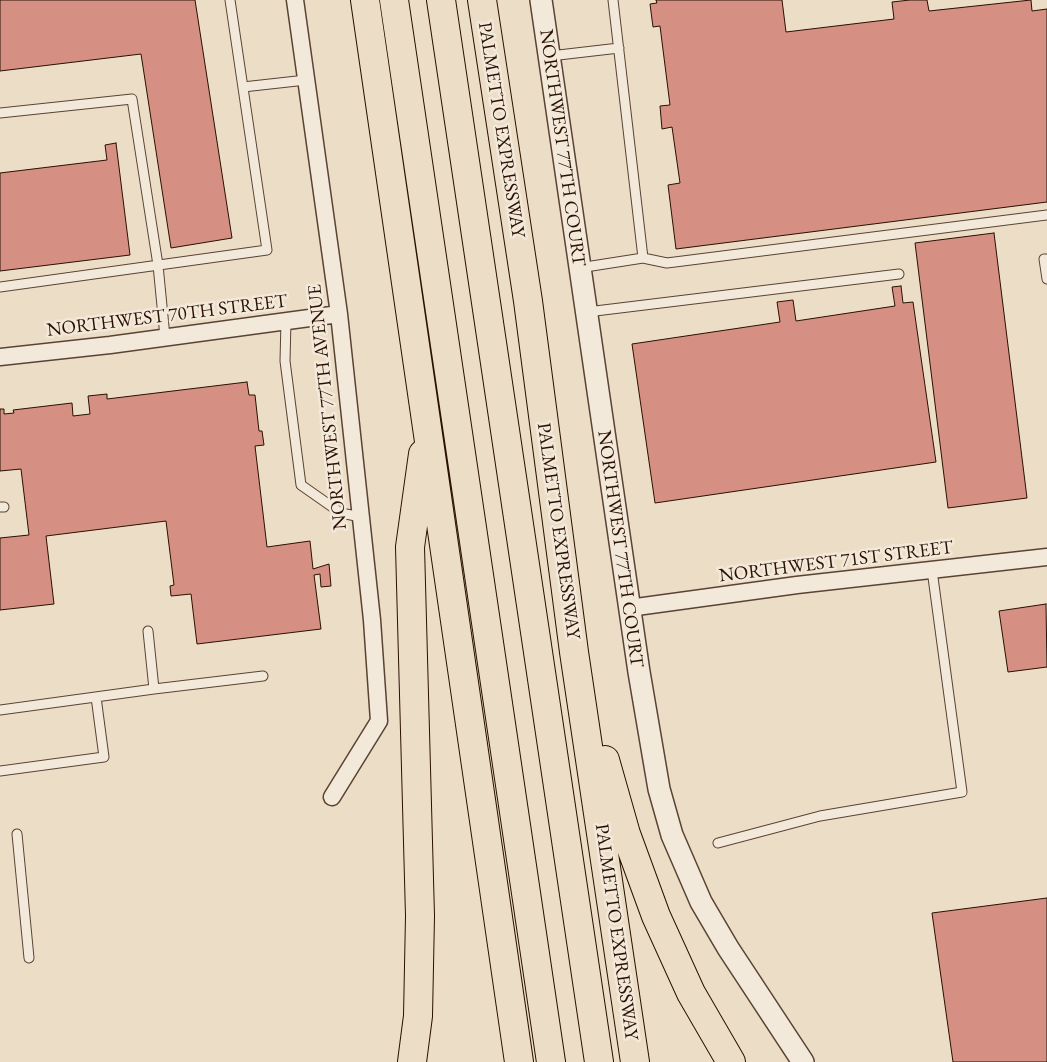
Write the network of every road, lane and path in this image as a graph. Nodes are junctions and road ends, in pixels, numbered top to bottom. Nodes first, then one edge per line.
1 (230, 0) edge
2 (295, 0) edge
3 (366, 0) edge
4 (394, 0) edge
5 (441, 0) edge
6 (482, 0) edge
7 (541, 0) edge
8 (613, 0) edge
9 (619, 48) junction
10 (548, 56) junction
11 (306, 80) junction
12 (243, 87) junction
13 (0, 113) edge
14 (1047, 215) edge
15 (643, 258) junction
16 (1047, 258) edge
17 (158, 265) junction
18 (579, 268) junction
19 (899, 274) dead end
20 (1047, 279) edge
21 (0, 287) edge
22 (585, 313) junction
23 (339, 314) junction
24 (286, 321) junction
25 (164, 337) junction
26 (0, 357) edge
27 (427, 421) junction
28 (361, 516) junction
29 (1047, 557) edge
30 (932, 570) junction
31 (629, 608) junction
32 (148, 631) dead end
33 (574, 652) junction
34 (263, 676) dead end
35 (154, 689) junction
36 (96, 697) junction
37 (0, 710) edge
38 (0, 771) edge
39 (332, 797) dead end
40 (17, 834) dead end
41 (718, 843) dead end
42 (29, 958) dead end
43 (412, 1062) edge
44 (519, 1062) edge
45 (551, 1062) edge
46 (599, 1062) edge
47 (635, 1062) edge
48 (731, 1062) edge
49 (803, 1062) edge

1 - 12 lane
2 - 11 street, NORTHWEST 77TH AVENUE
3 - 27 highway
4 - 45 highway
5 - 46 highway
6 - 33 highway, PALMETTO EXPRESSWAY
7 - 10 street, NORTHWEST 77TH COURT
8 - 9 lane
9 - 10 lane
9 - 15 lane
10 - 18 street, NORTHWEST 77TH COURT
11 - 12 lane
11 - 23 street, NORTHWEST 77TH AVENUE
12 - 17 lane
13 - 17 lane
14 - 15 lane
15 - 18 lane
16 - 20 lane
17 - 21 lane
17 - 25 lane
18 - 22 street, NORTHWEST 77TH COURT
19 - 22 lane
22 - 31 street, NORTHWEST 77TH COURT
23 - 24 street, NORTHWEST 70TH STREET
23 - 28 street, NORTHWEST 77TH AVENUE
24 - 25 street, NORTHWEST 70TH STREET
24 - 28 lane
25 - 26 street, NORTHWEST 70TH STREET
27 - 43 highway
27 - 44 highway
28 - 39 street, NORTHWEST 77TH AVENUE
29 - 30 street, NORTHWEST 71ST STREET
30 - 31 street, NORTHWEST 71ST STREET
30 - 41 lane
31 - 49 street, NORTHWEST 77TH COURT
32 - 35 lane
33 - 47 highway, PALMETTO EXPRESSWAY
33 - 48 highway
34 - 35 lane
35 - 36 lane
36 - 37 lane
36 - 38 lane
40 - 42 lane

